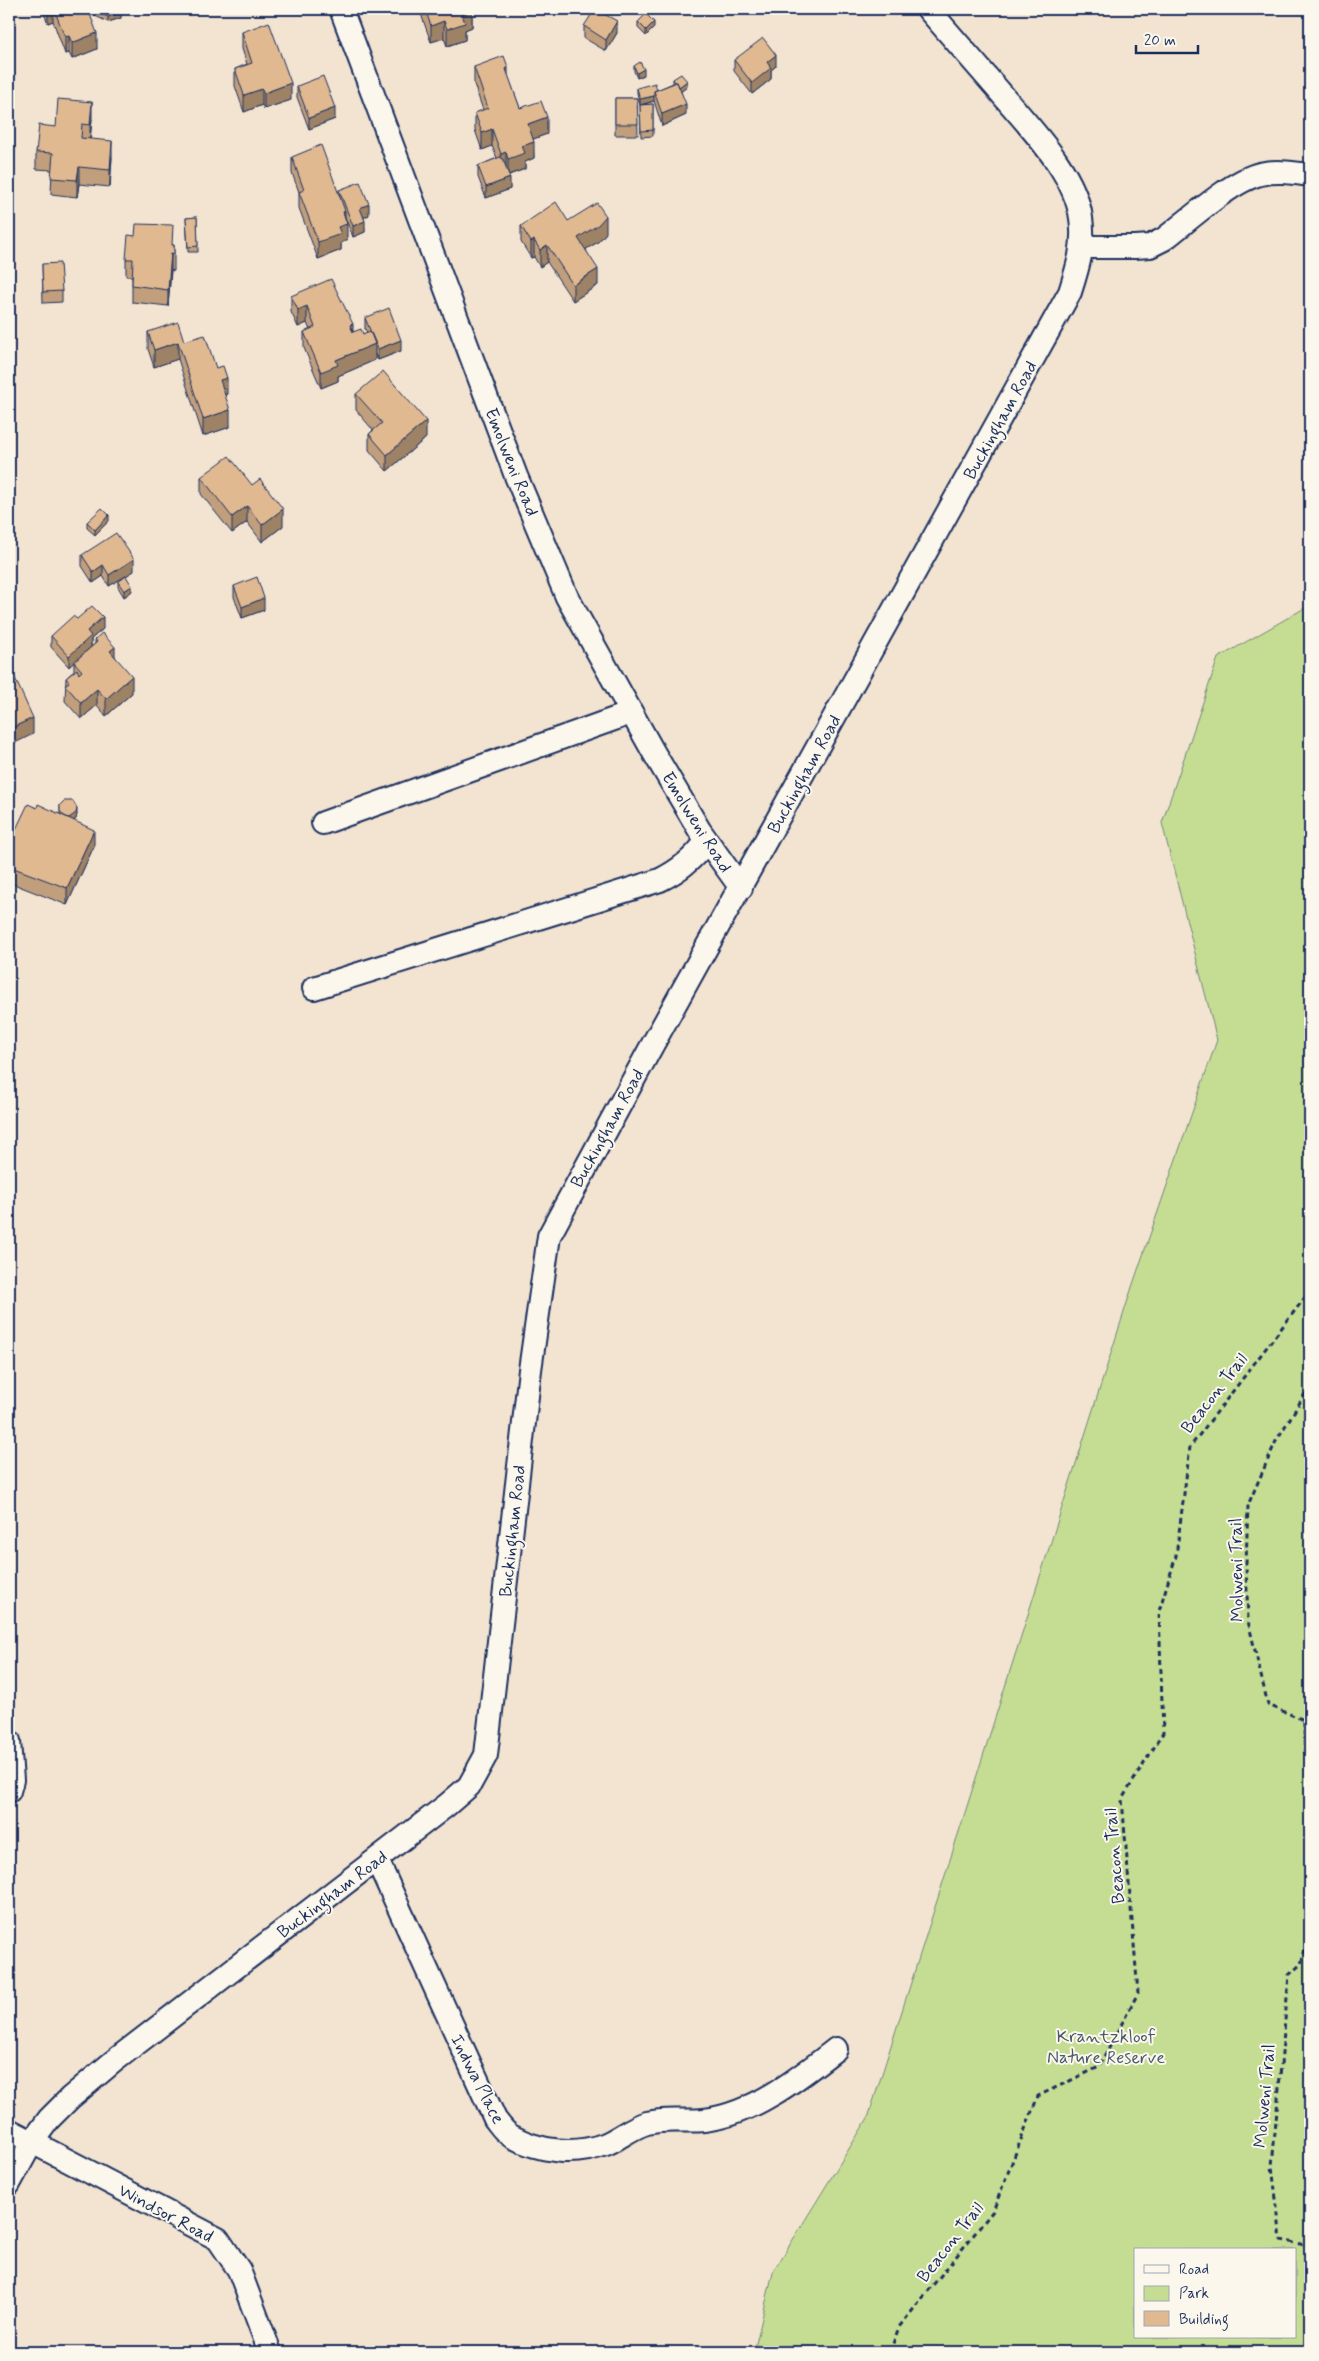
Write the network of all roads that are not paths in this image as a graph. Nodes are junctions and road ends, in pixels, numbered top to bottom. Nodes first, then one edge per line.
1 (341, 9) edge
2 (928, 9) edge
3 (1310, 175) edge
4 (1082, 247) junction
5 (631, 713) junction
6 (323, 824) dead end
7 (707, 841) junction
8 (741, 888) junction
9 (314, 988) dead end
10 (9, 1741) edge
11 (9, 1791) edge
12 (377, 1860) junction
13 (836, 2049) dead end
14 (9, 2130) edge
15 (32, 2142) junction
16 (9, 2184) edge
17 (270, 2352) edge

1 - 5 street, Emolweni Road
2 - 4 street, Buckingham Road
3 - 4 street
4 - 8 street, Buckingham Road
5 - 6 street
5 - 7 street, Emolweni Road
7 - 8 street, Emolweni Road
7 - 9 street
8 - 12 street, Buckingham Road
10 - 11 street
12 - 13 street, Indwa Place
12 - 15 street, Buckingham Road
14 - 15 street, Windsor Road
15 - 16 street, Buckingham Road
15 - 17 street, Windsor Road

